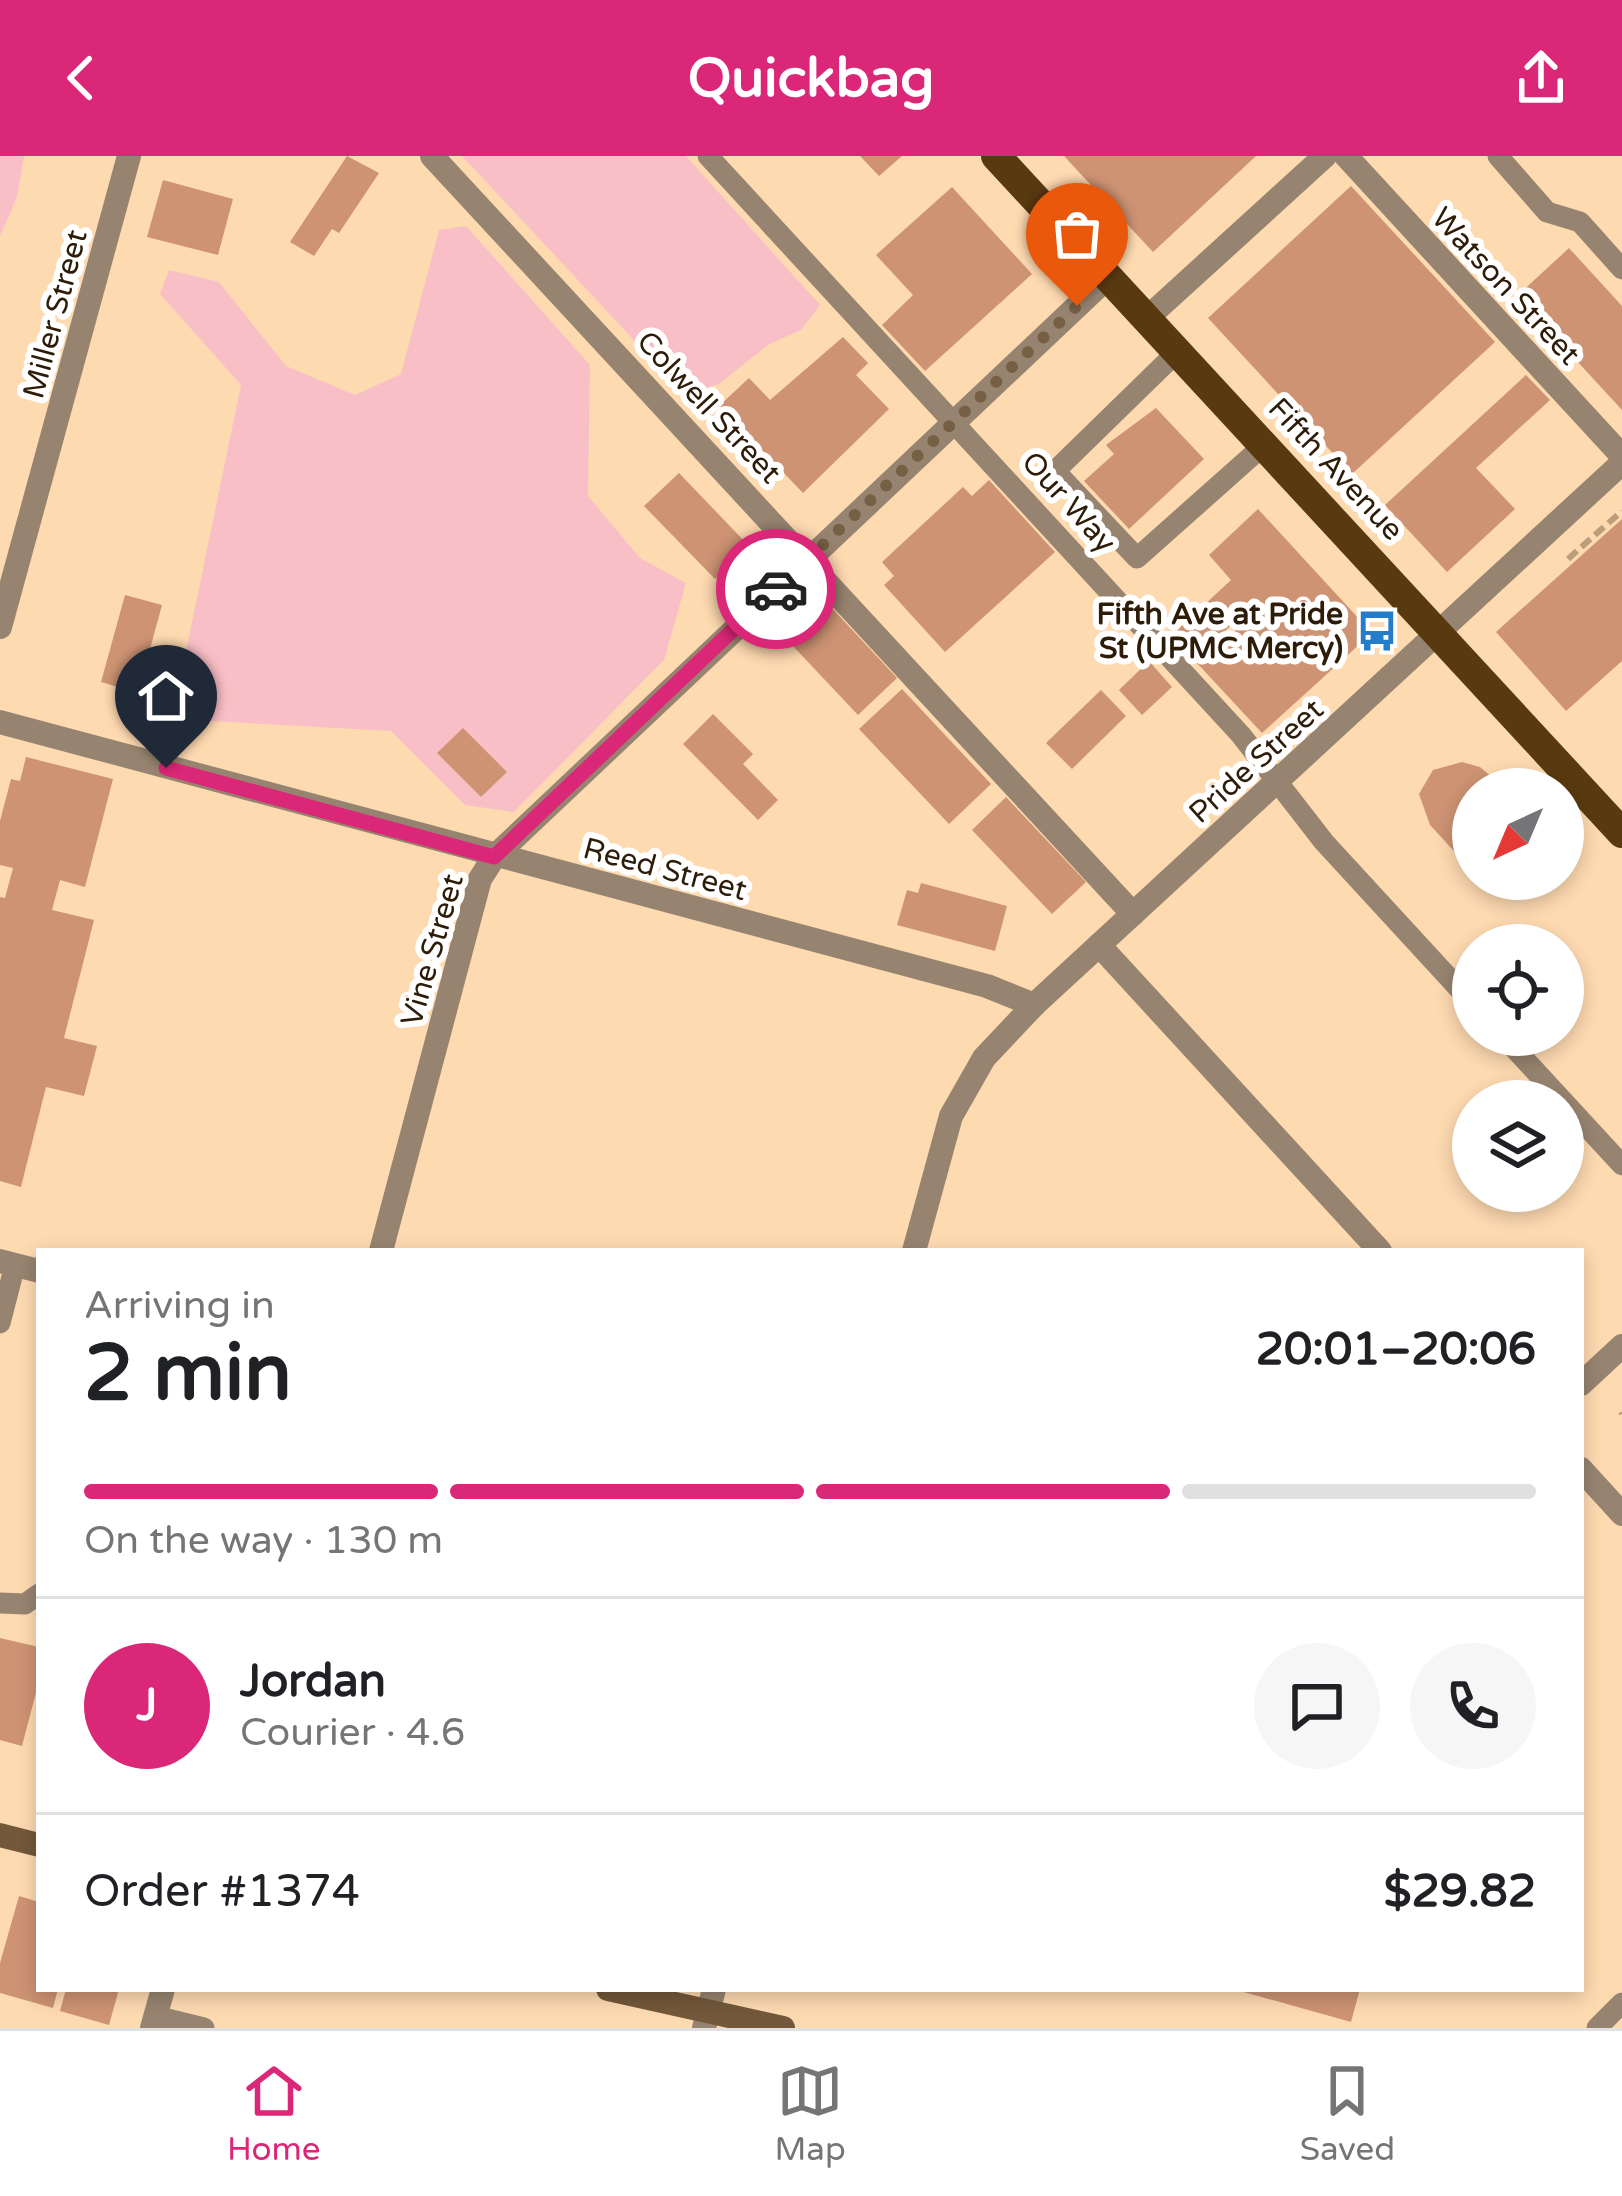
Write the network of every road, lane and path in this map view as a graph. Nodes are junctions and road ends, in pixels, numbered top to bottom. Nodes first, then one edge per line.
1 (129, 156) edge
2 (432, 156) edge
3 (708, 156) edge
4 (996, 156) edge
5 (1325, 156) edge
6 (1346, 156) edge
7 (1498, 156) edge
8 (1622, 269) edge
9 (1108, 278) junction
10 (1146, 319) junction
11 (1177, 352) junction
12 (955, 421) junction
13 (1264, 445) junction
14 (1622, 460) edge
15 (808, 559) junction
16 (0, 627) edge
17 (1440, 634) junction
18 (0, 722) edge
19 (1278, 782) junction
20 (1622, 833) edge
21 (494, 857) junction
22 (1133, 914) junction
23 (1099, 945) junction
24 (1452, 981) edge
25 (1034, 1005) junction
26 (1521, 1056) edge
27 (1622, 1165) edge
28 (382, 1248) edge
29 (915, 1248) edge
30 (1377, 1248) edge
31 (18, 1265) edge
32 (0, 1322) edge
33 (1622, 1346) edge
34 (1584, 1381) edge
35 (1584, 1472) edge
36 (1622, 1514) edge
37 (36, 1596) edge
38 (0, 1603) edge
39 (0, 1835) edge
40 (36, 1844) edge
41 (162, 1992) edge
42 (622, 1992) edge
43 (1622, 2003) edge
44 (709, 2010) edge
45 (154, 2022) edge
46 (203, 2028) edge
47 (783, 2028) edge
48 (1598, 2028) edge

1 - 16 street, Miller Street
2 - 15 street, Colwell Street
3 - 12 lane, Our Way
4 - 9 main road, Fifth Avenue
5 - 10 street
6 - 14 street, Watson Street
7 - 8 lane
9 - 10 main road, Fifth Avenue
9 - 12 street, Vine Street
10 - 11 main road, Fifth Avenue
11 - 13 main road, Fifth Avenue
11 - 13 lane
12 - 15 street, Vine Street
12 - 19 lane, Our Way
13 - 17 main road, Fifth Avenue
14 - 17 street, Pride Street
15 - 21 street, Vine Street
15 - 22 street, Colwell Street
17 - 19 street, Pride Street
17 - 20 main road, Fifth Avenue
18 - 21 street, Reed Street
19 - 22 street, Pride Street
19 - 24 lane, Our Way
21 - 25 street, Reed Street
21 - 28 street, Vine Street
22 - 23 street, Pride Street
23 - 25 street, Pride Street
23 - 30 street
25 - 29 street, Pride Street
26 - 27 lane
31 - 32 lane
33 - 34 street
35 - 36 street
37 - 38 lane
39 - 40 main road
41 - 45 street
42 - 44 main road
43 - 48 lane
44 - 47 main road
45 - 46 lane

